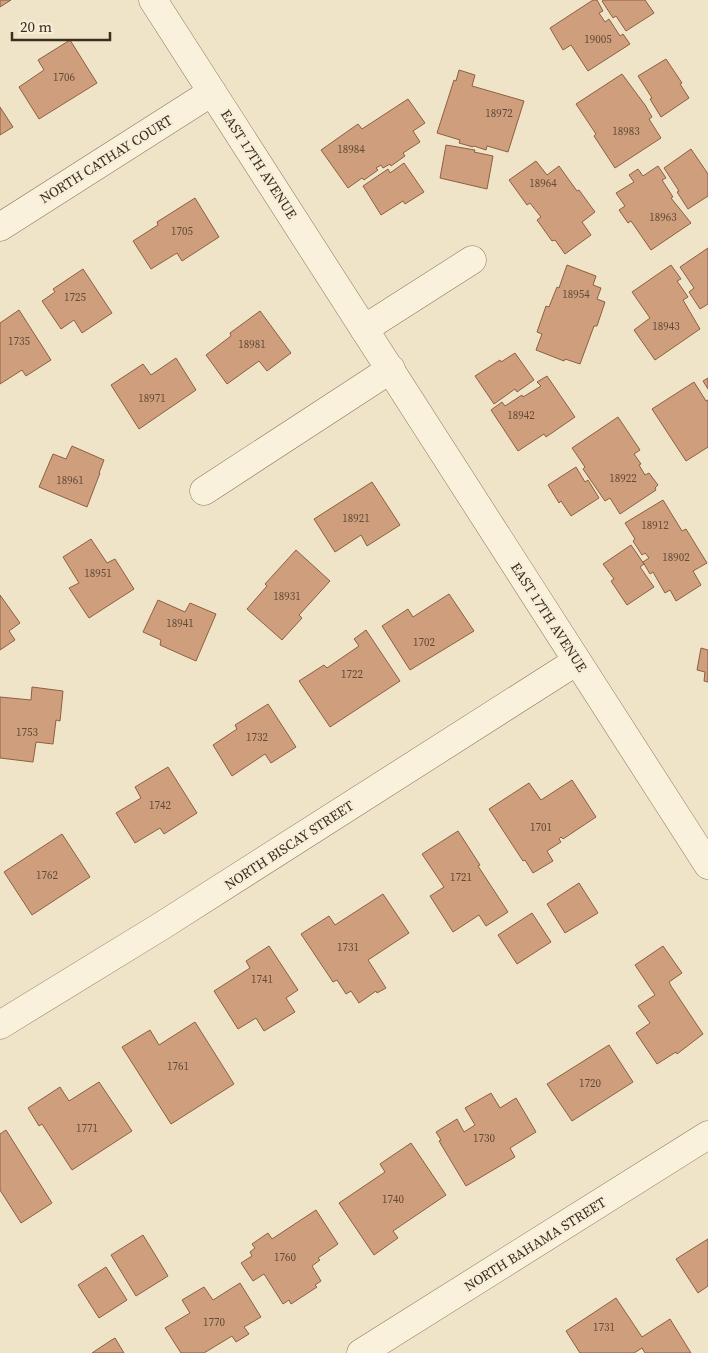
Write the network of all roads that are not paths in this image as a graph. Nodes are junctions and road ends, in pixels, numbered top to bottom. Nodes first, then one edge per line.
1 (153, 0) edge
2 (212, 92) junction
3 (0, 227) edge
4 (472, 260) dead end
5 (364, 329) junction
6 (390, 369) junction
7 (204, 491) dead end
8 (577, 662) junction
9 (708, 865) edge
10 (0, 1025) edge
11 (708, 1135) edge
12 (361, 1353) edge

1 - 2 street, EAST 17TH AVENUE
2 - 3 street, NORTH CATHAY COURT
2 - 5 street, EAST 17TH AVENUE
4 - 5 street
5 - 6 street, EAST 17TH AVENUE
6 - 7 street
6 - 8 street, EAST 17TH AVENUE
8 - 9 street, EAST 17TH AVENUE
8 - 10 street, NORTH BISCAY STREET
11 - 12 street, NORTH BAHAMA STREET

